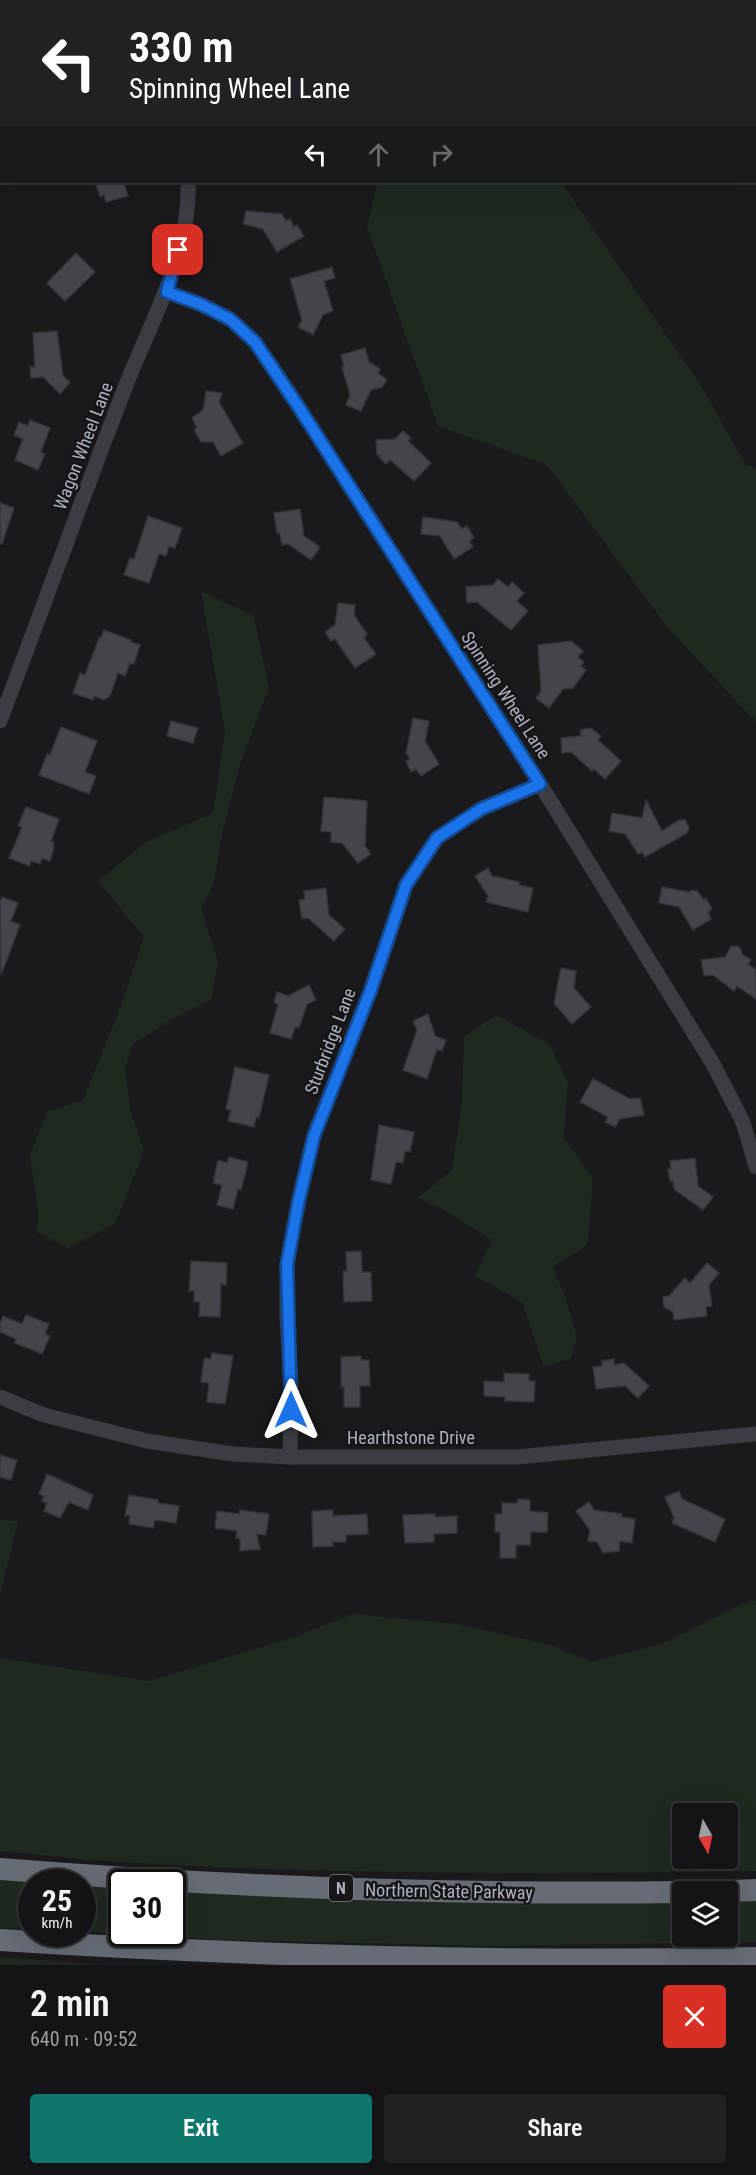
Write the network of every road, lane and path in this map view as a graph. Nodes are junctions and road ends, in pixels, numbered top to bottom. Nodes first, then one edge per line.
1 (188, 183) edge
2 (167, 292) junction
3 (0, 721) edge
4 (540, 784) junction
5 (756, 1167) edge
6 (0, 1397) edge
7 (756, 1434) edge
8 (290, 1456) junction
9 (0, 1869) edge
10 (756, 1890) edge
11 (738, 1891) edge
12 (672, 1892) edge
13 (0, 1940) edge
14 (756, 1958) edge

1 - 2 street, Wagon Wheel Lane
2 - 3 street, Wagon Wheel Lane
2 - 4 street, Spinning Wheel Lane
4 - 5 street, Spinning Wheel Lane
4 - 8 street, Sturbridge Lane
6 - 8 street, Hearthstone Drive
7 - 8 street, Hearthstone Drive
9 - 12 highway, Northern State Parkway / N
10 - 11 highway
13 - 14 highway

